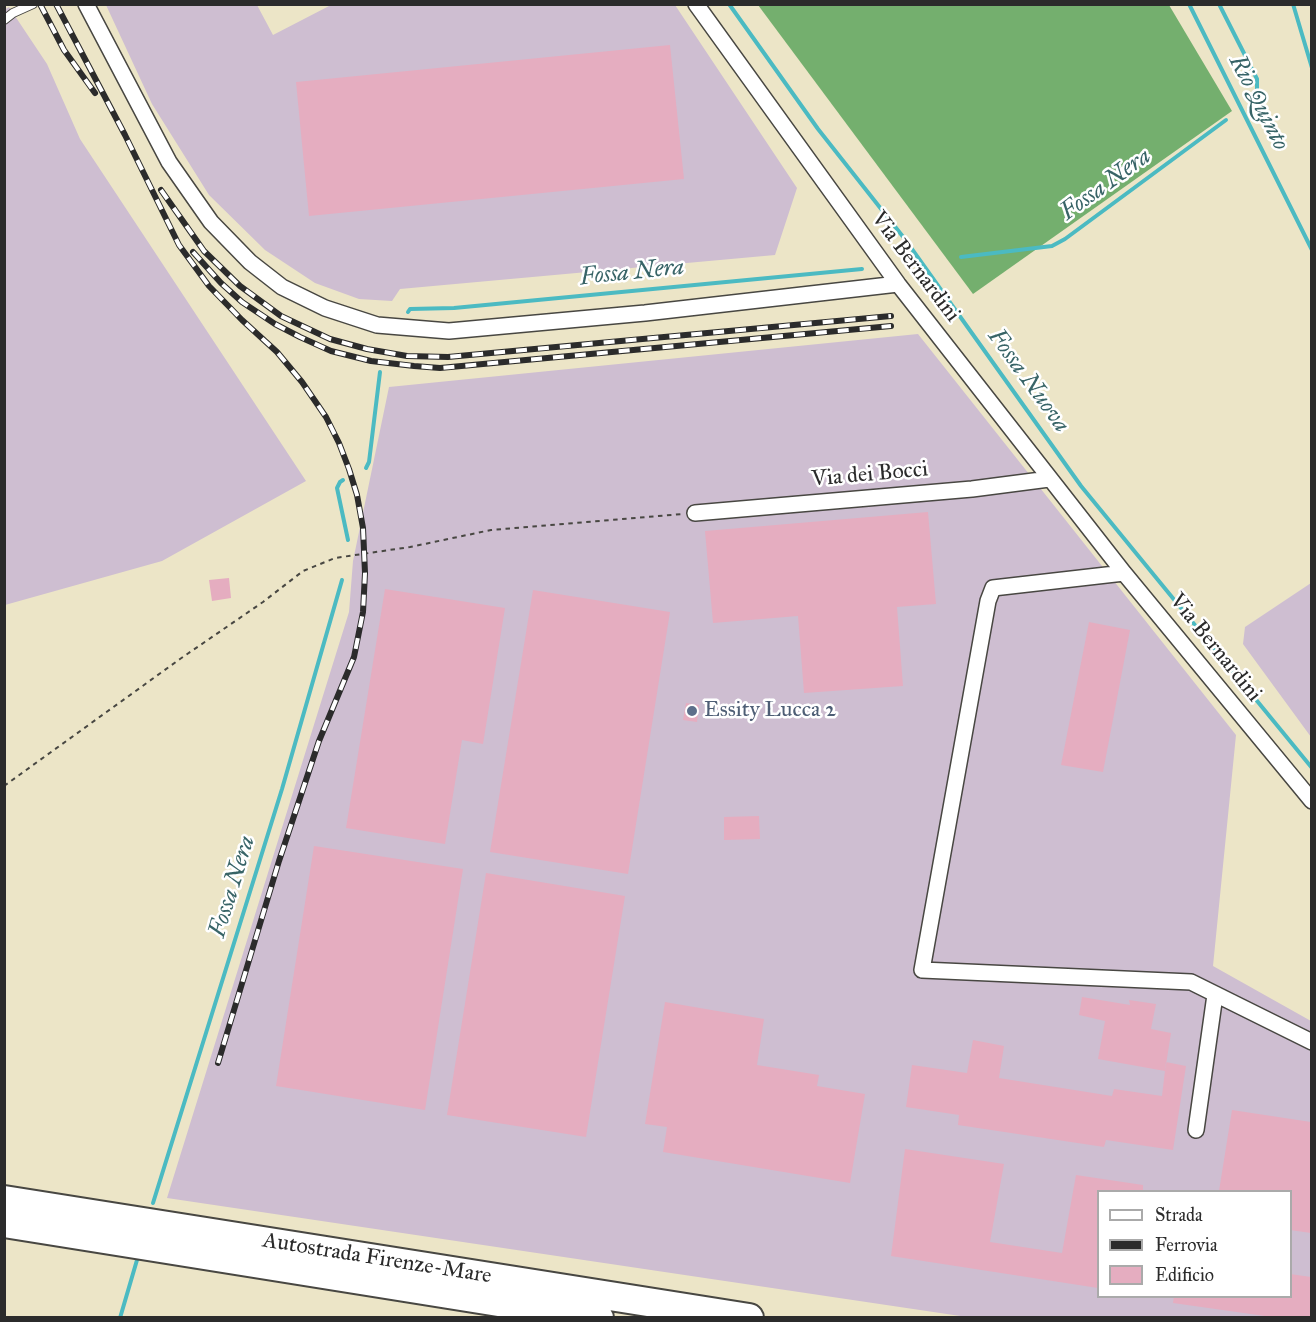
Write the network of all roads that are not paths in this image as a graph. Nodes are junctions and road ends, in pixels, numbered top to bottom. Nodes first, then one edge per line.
1 (33, 4) edge
2 (87, 4) edge
3 (696, 4) edge
4 (4, 20) edge
5 (898, 284) junction
6 (1049, 478) junction
7 (695, 513) road end
8 (1124, 573) junction
9 (1311, 801) edge
10 (1215, 995) junction
11 (1311, 1042) edge
12 (1196, 1130) dead end
13 (4, 1200) edge
14 (4, 1223) edge
15 (599, 1317) edge
16 (749, 1317) edge

1 - 4 lane
2 - 5 street
3 - 5 street, Via Bernardini
5 - 6 street, Via Bernardini
6 - 7 street, Via dei Bocci
6 - 8 street, Via Bernardini
8 - 9 street, Via Bernardini
8 - 10 street
10 - 11 street
10 - 12 street
13 - 16 highway, Autostrada Firenze-Mare
14 - 15 highway, Autostrada Firenze-Mare

